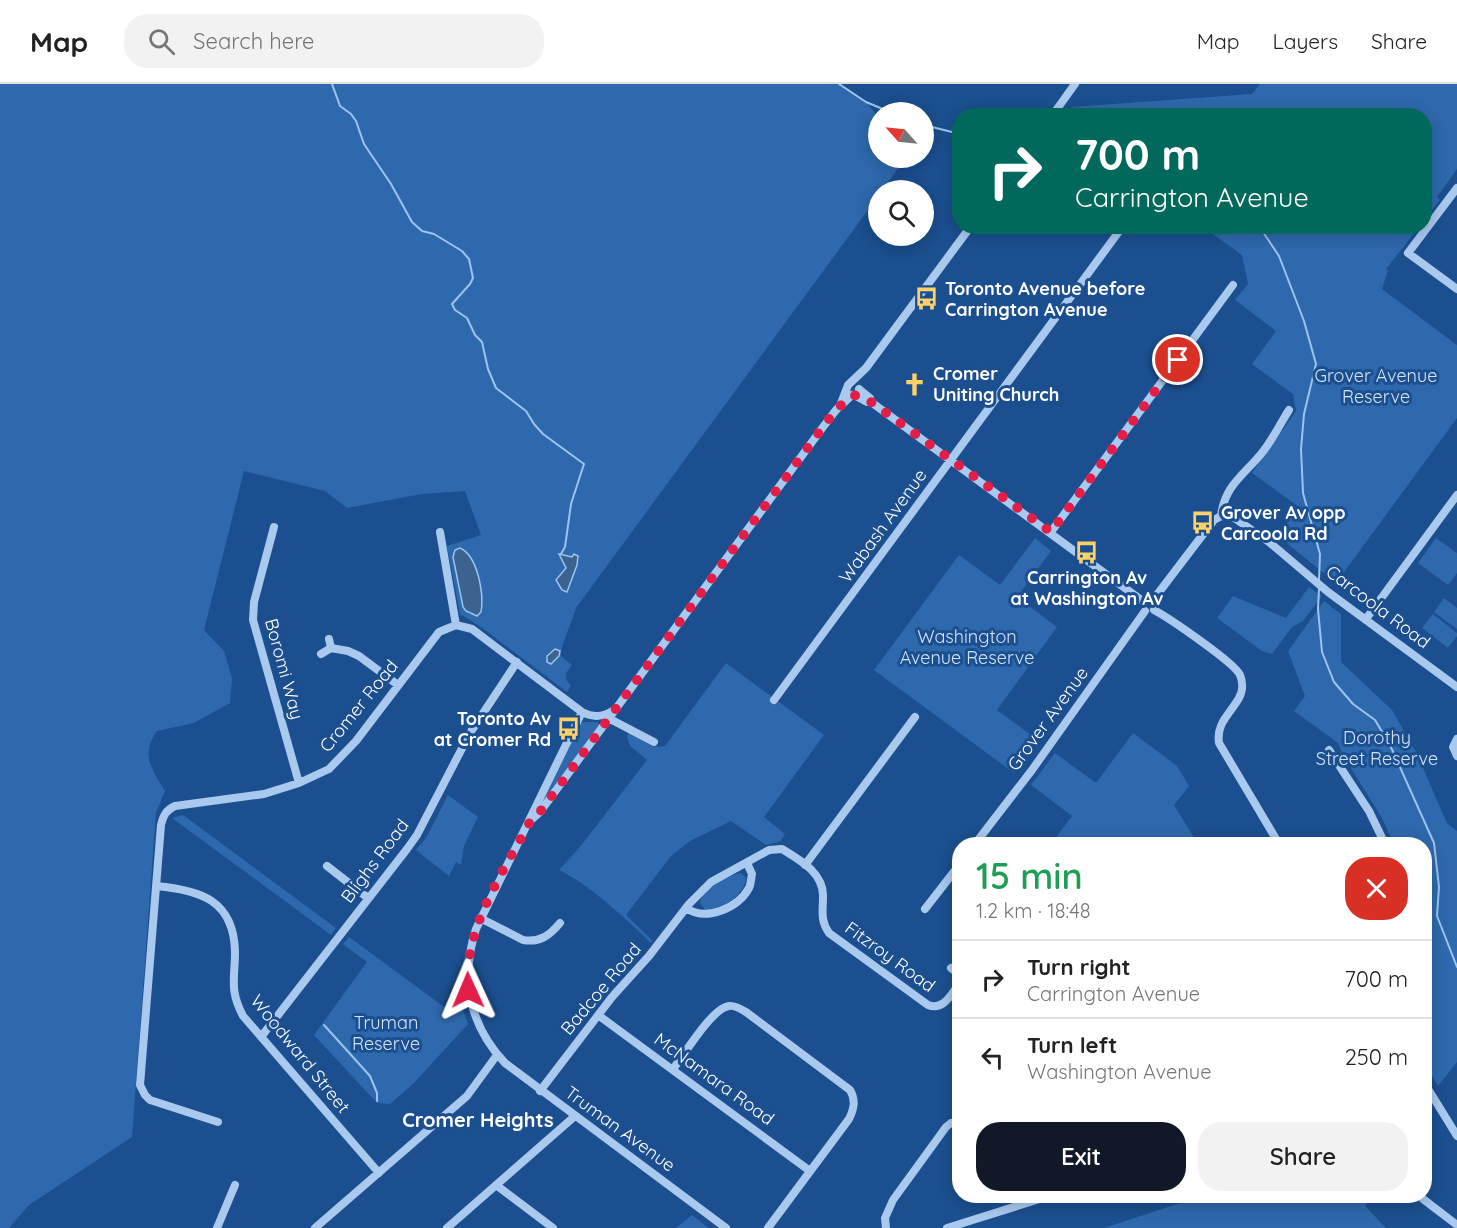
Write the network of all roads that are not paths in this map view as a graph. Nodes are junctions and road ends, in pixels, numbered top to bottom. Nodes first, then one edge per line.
1 (1075, 84) edge
2 (1058, 108) edge
3 (1457, 188) edge
4 (1432, 221) edge
5 (965, 234) edge
6 (1117, 234) edge
7 (1422, 234) edge
8 (1233, 285) dead end
9 (1457, 289) edge
10 (854, 390) junction
11 (1289, 410) dead end
12 (952, 460) junction
13 (1457, 495) edge
14 (1221, 516) junction
15 (274, 527) dead end
16 (440, 532) dead end
17 (1051, 532) junction
18 (1149, 606) junction
19 (1366, 619) junction
20 (456, 625) junction
21 (321, 654) dead end
22 (517, 662) junction
23 (398, 685) junction
24 (1457, 687) edge
25 (774, 700) dead end
26 (582, 712) junction
27 (612, 715) junction
28 (915, 717) dead end
29 (1457, 739) edge
30 (654, 742) dead end
31 (1329, 750) dead end
32 (1457, 756) edge
33 (299, 783) junction
34 (531, 820) junction
35 (980, 837) edge
36 (1276, 837) edge
37 (1382, 837) edge
38 (782, 849) joint
39 (747, 862) junction
40 (805, 865) junction
41 (327, 866) dead end
42 (952, 874) edge
43 (156, 885) junction
44 (368, 898) junction
45 (686, 908) junction
46 (925, 909) dead end
47 (480, 918) junction
48 (560, 922) dead end
49 (952, 993) edge
50 (598, 1015) junction
51 (261, 1037) junction
52 (497, 1055) junction
53 (673, 1069) junction
54 (540, 1091) junction
55 (1432, 1095) edge
56 (574, 1116) junction
57 (218, 1122) dead end
58 (952, 1123) edge
59 (1457, 1136) edge
60 (810, 1171) junction
61 (378, 1173) junction
62 (235, 1185) dead end
63 (496, 1185) junction
64 (1027, 1203) edge
65 (1428, 1203) edge
66 (715, 1225) edge
67 (1457, 1225) edge
68 (217, 1228) edge
69 (315, 1228) edge
70 (447, 1228) edge
71 (553, 1228) edge
72 (726, 1228) edge
73 (768, 1228) edge
74 (886, 1228) edge
75 (947, 1228) edge

1 - 2 street
3 - 4 street
5 - 10 street
6 - 12 street, Wabash Avenue
7 - 9 street
8 - 17 street
10 - 12 street
10 - 27 street
11 - 14 street, Grover Avenue
12 - 17 street
12 - 25 street, Wabash Avenue
13 - 19 street
14 - 18 street, Grover Avenue
14 - 19 street, Carcoola Road
15 - 33 street, Boromi Way
16 - 20 street
17 - 18 street
18 - 35 street, Grover Avenue
18 - 36 street
19 - 24 street, Carcoola Road
20 - 22 street
20 - 23 street, Cromer Road
21 - 23 street
22 - 26 street
22 - 44 street, Blighs Road
23 - 33 street, Cromer Road
26 - 27 street
26 - 34 street
27 - 30 street
27 - 34 street
28 - 40 street
29 - 32 street
31 - 37 street
33 - 43 street, Cromer Road
34 - 47 street, Truman Avenue
38 - 39 street, Badcoe Road
38 - 40 street, Fitzroy Road
39 - 45 street, Badcoe Road
39 - 45 street
40 - 49 street, Fitzroy Road
41 - 44 street
42 - 46 street
43 - 51 street, Woodward Street
43 - 57 street, Cromer Road
44 - 51 street, Blighs Road
45 - 50 street, Badcoe Road
47 - 48 street
47 - 52 street, Truman Avenue
50 - 53 street, McNamara Road
50 - 54 street, Badcoe Road
51 - 61 street, Woodward Street
52 - 54 street, Truman Avenue
52 - 61 street
53 - 60 street, McNamara Road
53 - 60 street
54 - 56 street, Truman Avenue
55 - 59 street
56 - 63 street
56 - 66 street, Truman Avenue
58 - 74 street
60 - 73 street
61 - 69 street
62 - 68 street
63 - 70 street
63 - 71 street
64 - 75 street
65 - 67 street
66 - 72 street, Truman Avenue

